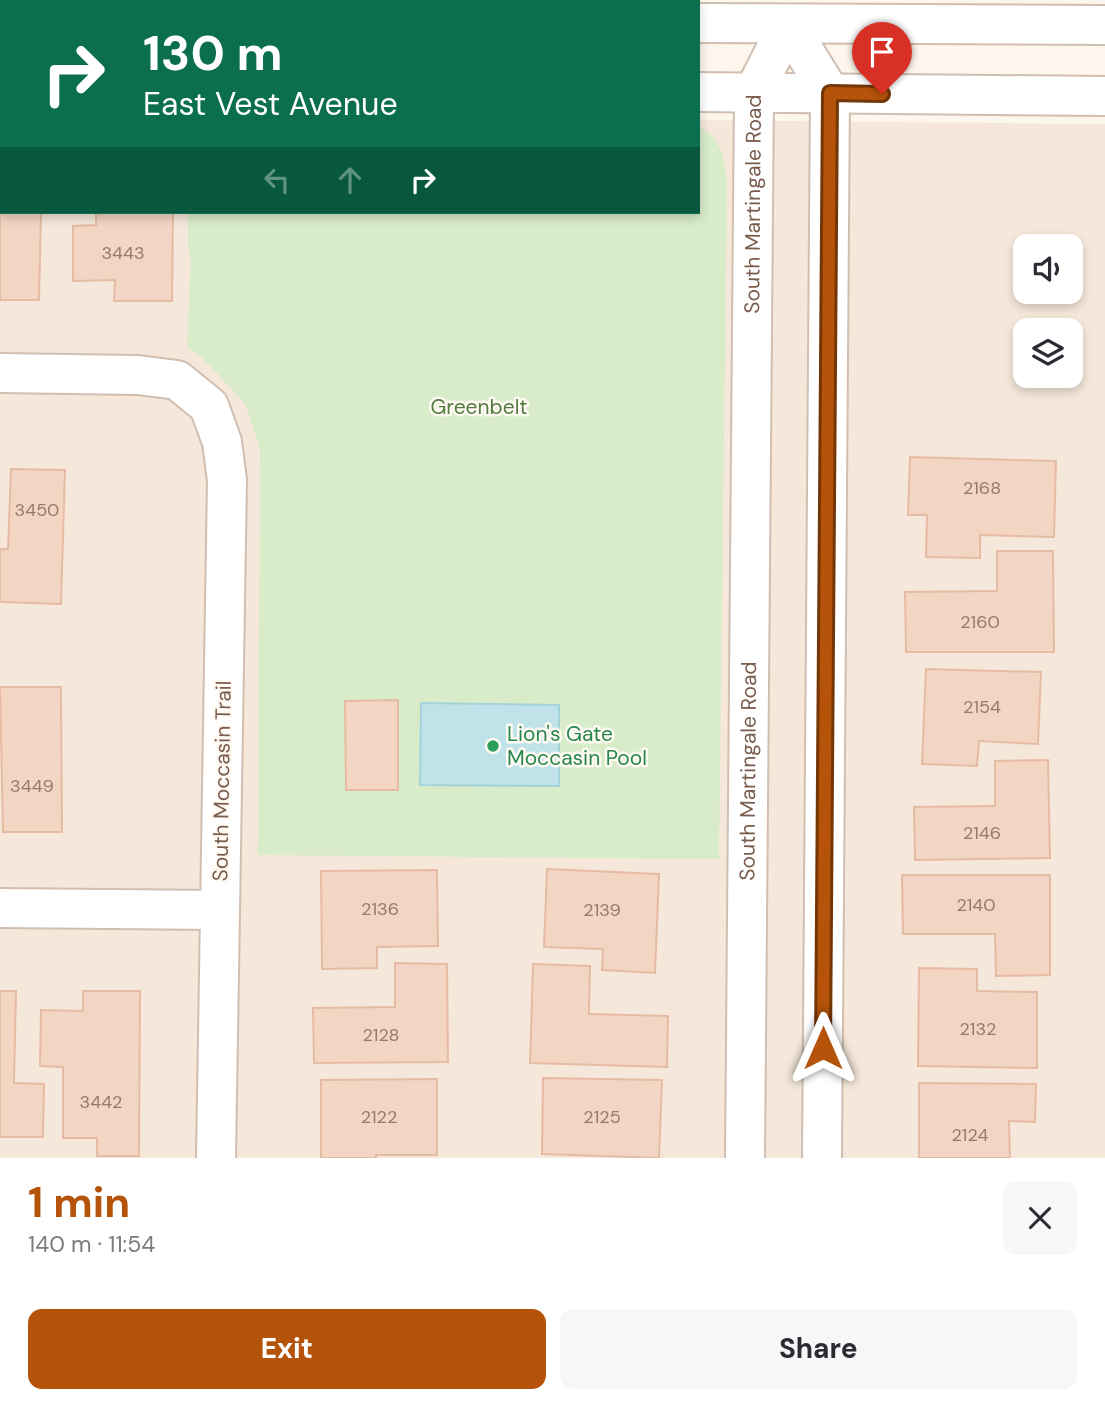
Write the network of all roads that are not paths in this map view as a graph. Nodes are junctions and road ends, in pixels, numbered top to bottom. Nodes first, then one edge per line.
1 (700, 23) edge
2 (788, 24) junction
3 (1105, 25) edge
4 (700, 92) edge
5 (754, 92) junction
6 (830, 93) junction
7 (1105, 96) edge
8 (0, 373) edge
9 (0, 908) edge
10 (220, 910) junction
11 (216, 1158) edge
12 (745, 1158) edge
13 (822, 1158) edge

1 - 2 street
2 - 3 street
2 - 5 street, South Martingale Road
2 - 6 street
4 - 5 street
5 - 6 street
5 - 12 street, South Martingale Road
6 - 7 street
6 - 13 street
8 - 10 street, South Moccasin Trail
9 - 10 street
10 - 11 street, South Moccasin Trail

